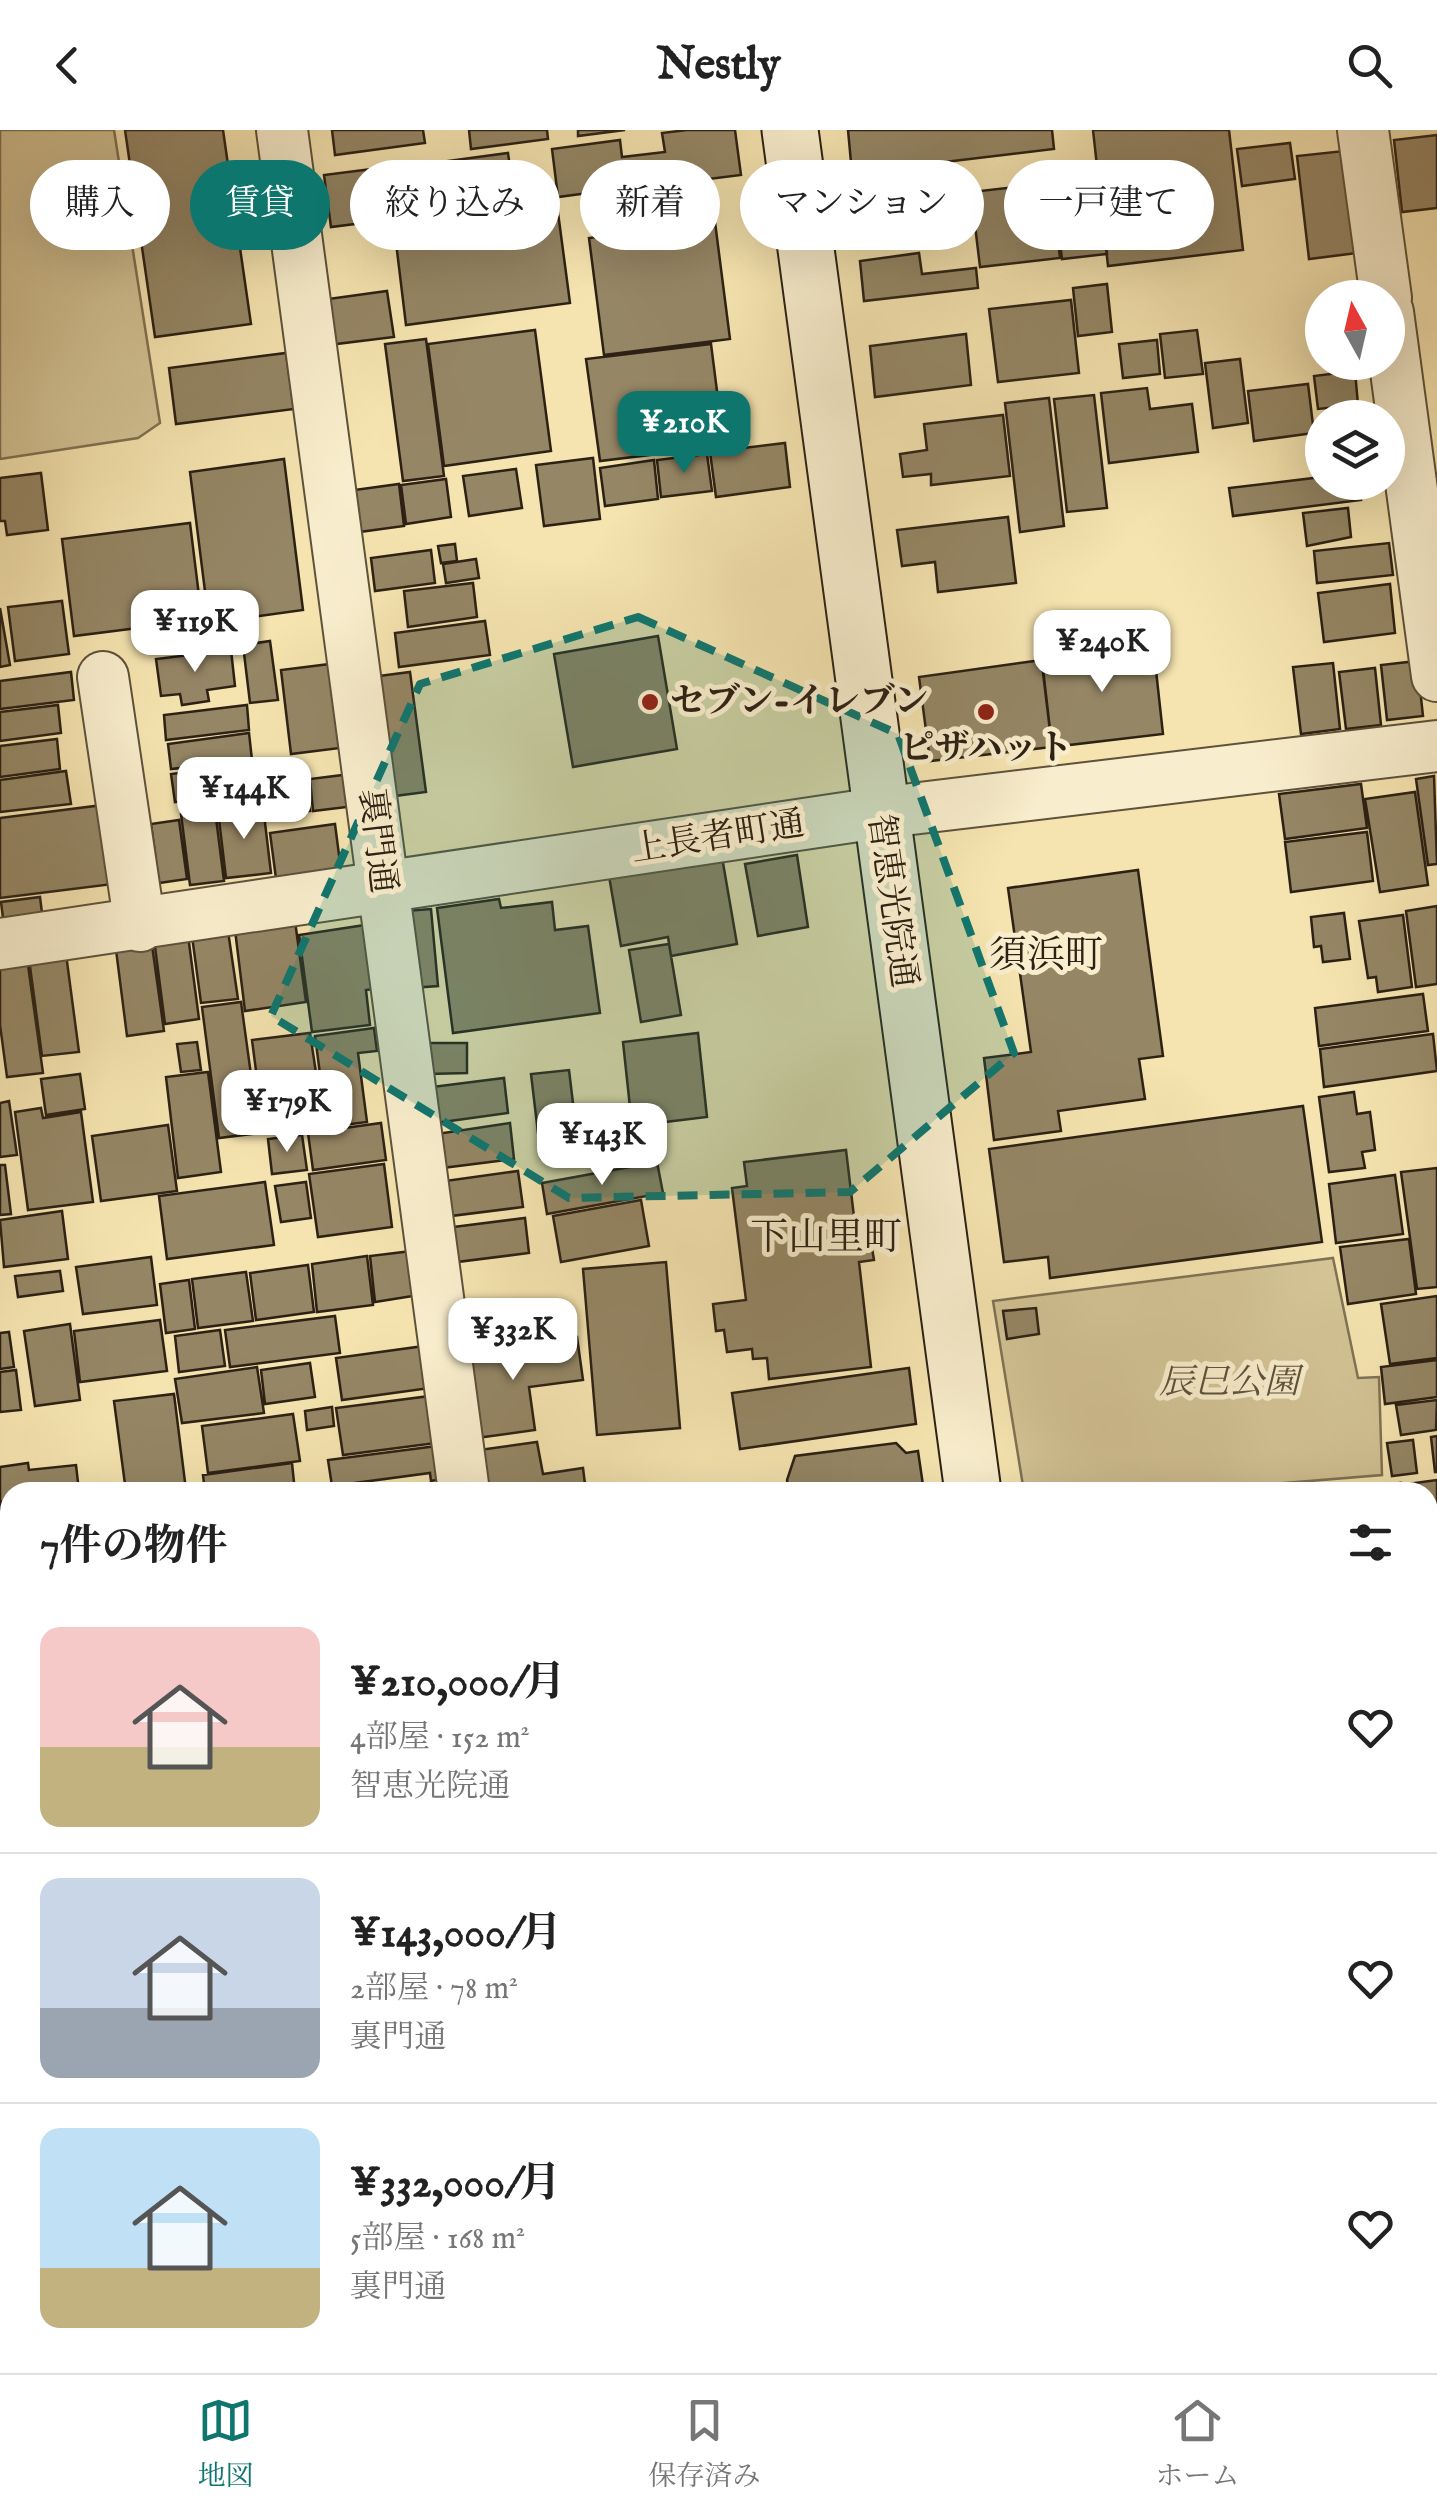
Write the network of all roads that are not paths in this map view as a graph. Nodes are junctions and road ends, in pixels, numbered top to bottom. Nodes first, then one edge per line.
1 (282, 130) edge
2 (790, 130) edge
3 (1364, 130) edge
4 (1384, 280) edge
5 (1397, 380) edge
6 (1437, 676) edge
7 (104, 677) dead end
8 (1437, 746) edge
9 (878, 812) junction
10 (382, 890) junction
11 (140, 926) junction
12 (0, 944) edge
13 (463, 1482) edge
14 (972, 1482) edge

1 - 10 street, 裏門通
2 - 9 street, 智恵光院通
3 - 4 street
5 - 6 street
7 - 11 street
8 - 9 street, 上長者町通
9 - 10 street, 上長者町通
9 - 14 street, 智恵光院通
10 - 11 street, 上長者町通
10 - 13 street, 裏門通
11 - 12 street, 上長者町通

